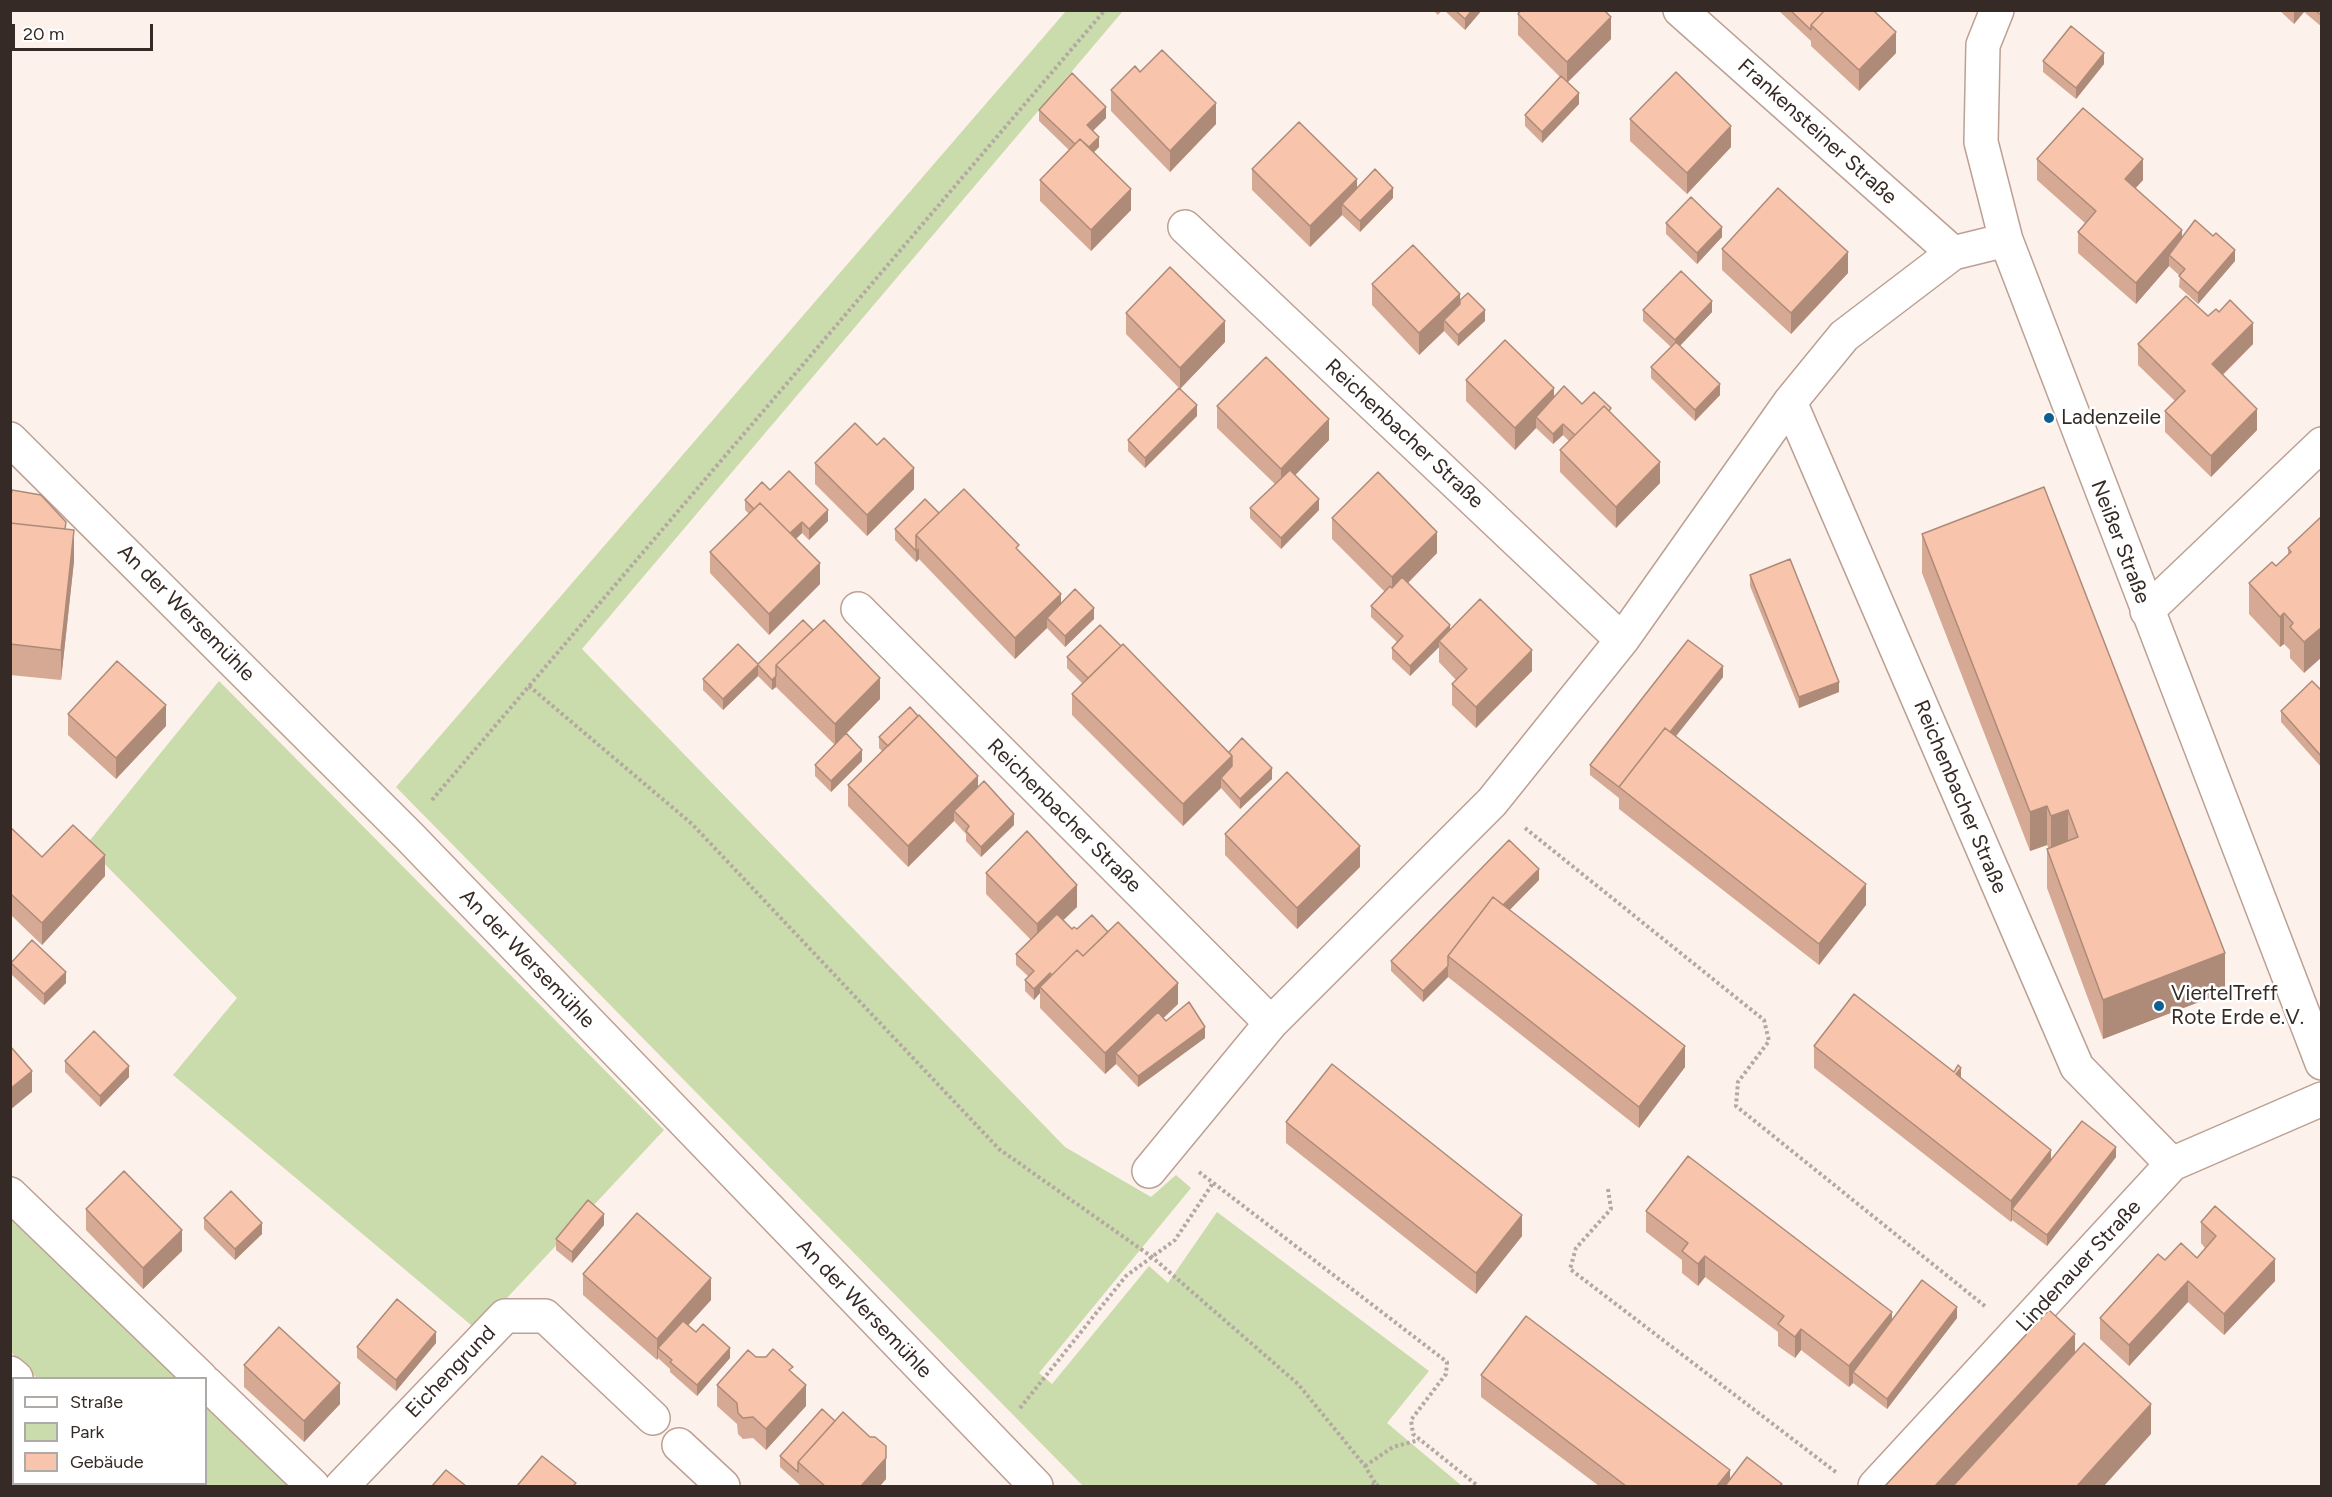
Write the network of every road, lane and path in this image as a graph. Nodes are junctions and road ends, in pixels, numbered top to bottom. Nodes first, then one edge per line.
1 (1105, 10) edge
2 (1680, 10) edge
3 (1996, 10) edge
4 (1185, 227) dead end
5 (2006, 240) junction
6 (1953, 253) junction
7 (1790, 402) junction
8 (10, 439) edge
9 (2322, 444) edge
10 (858, 609) dead end
11 (2147, 611) junction
12 (1622, 640) junction
13 (529, 686) junction
14 (1492, 802) junction
15 (409, 836) junction
16 (1271, 1023) junction
17 (2322, 1063) edge
18 (2322, 1099) edge
19 (1158, 1159) joint
20 (2172, 1164) junction
21 (1213, 1183) junction
22 (1608, 1189) dead end
23 (10, 1194) edge
24 (1152, 1257) junction
25 (2017, 1333) junction
26 (200, 1377) edge
27 (207, 1384) edge
28 (652, 1418) dead end
29 (1419, 1440) junction
30 (992, 1442) junction
31 (679, 1445) dead end
32 (1365, 1466) junction
33 (1860, 1483) edge
34 (1375, 1485) edge
35 (313, 1486) edge
36 (342, 1486) edge
37 (723, 1486) edge
38 (1036, 1486) edge
39 (1478, 1486) edge

1 - 13 path
2 - 6 street, Frankensteiner Straße
3 - 5 street, Neißer Straße
4 - 12 street, Reichenbacher Straße
5 - 6 street
5 - 11 street, Neißer Straße
6 - 7 street
7 - 12 street
7 - 20 street, Reichenbacher Straße
8 - 15 street, An der Wersemühle
9 - 11 street
10 - 16 street, Reichenbacher Straße
11 - 17 street, Neißer Straße
12 - 14 street
13 - 15 path
13 - 24 path
14 - 16 street
14 - 25 path
15 - 30 street, An der Wersemühle
16 - 19 street
18 - 20 street, Lindenauer Straße
19 - 21 path
20 - 25 street, Lindenauer Straße
21 - 24 path
21 - 29 path
22 - 33 path
23 - 26 street
24 - 30 path
24 - 32 path
25 - 33 street, Lindenauer Straße
27 - 35 street
28 - 36 street, Eichengrund
29 - 32 path
29 - 39 path
30 - 38 street, An der Wersemühle
31 - 37 street
32 - 34 path

